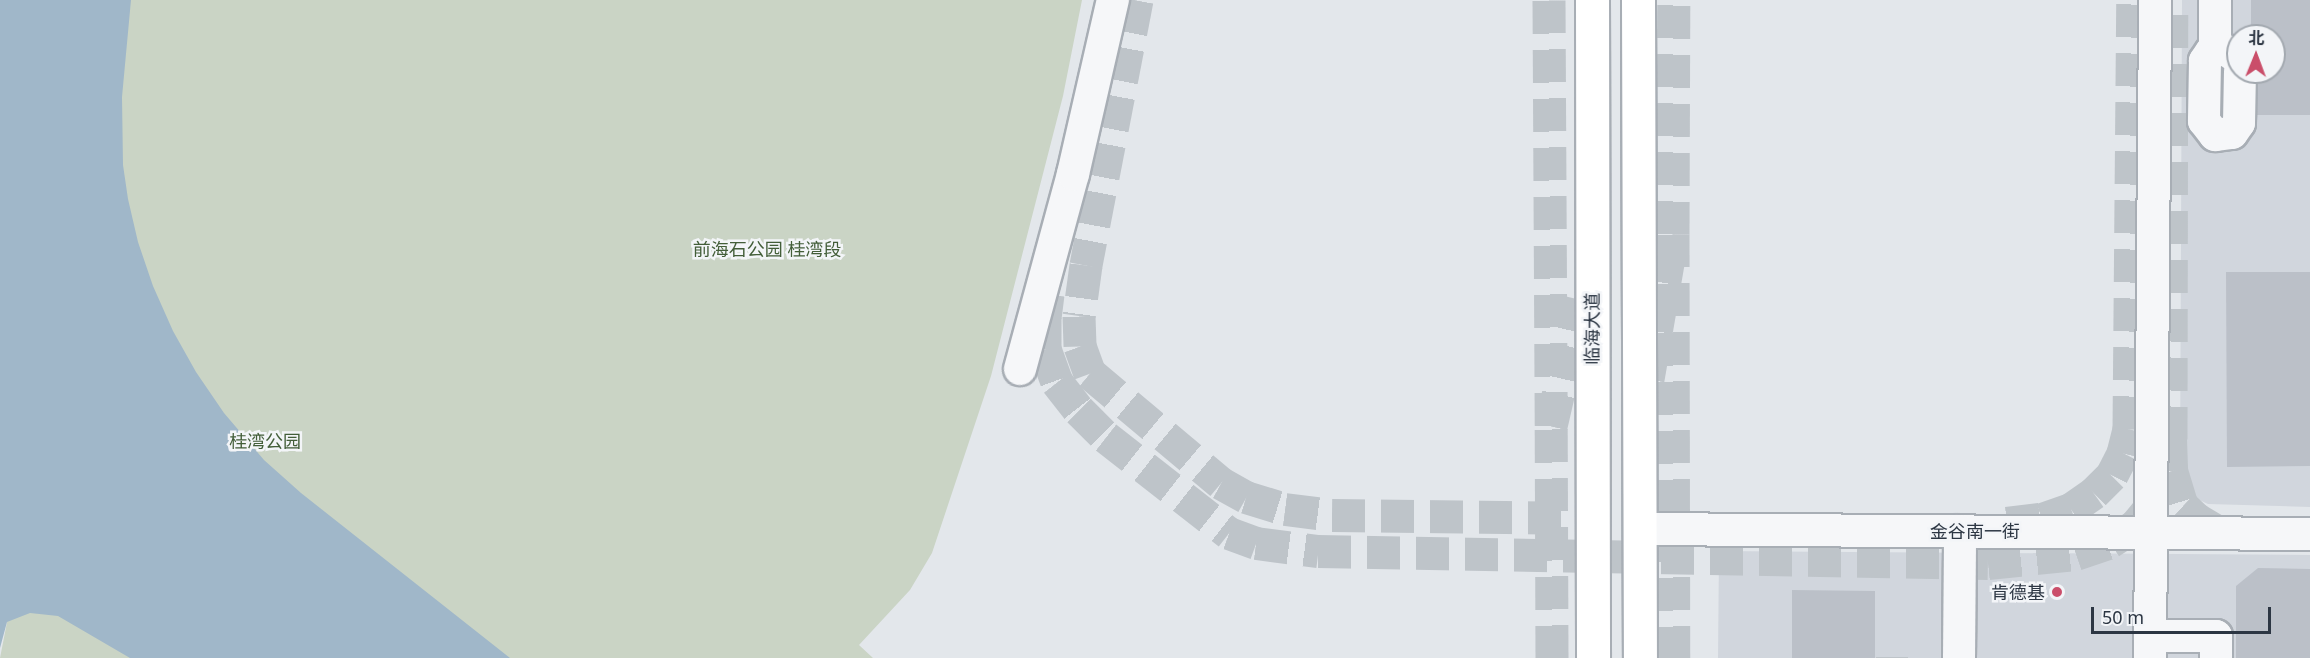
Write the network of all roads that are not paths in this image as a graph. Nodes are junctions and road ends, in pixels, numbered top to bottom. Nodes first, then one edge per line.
1 (1113, 0) edge
2 (1592, 0) edge
3 (1638, 0) edge
4 (2155, 0) edge
5 (2215, 0) edge
6 (2219, 61) edge
7 (2154, 74) junction
8 (2240, 84) edge
9 (1020, 369) dead end
10 (1640, 529) junction
11 (1960, 531) junction
12 (2151, 533) junction
13 (2310, 534) edge
14 (2150, 647) edge
15 (1593, 658) edge
16 (1640, 658) edge
17 (1959, 658) edge
18 (2216, 658) edge

1 - 9 street
2 - 15 main road, 临海大道
3 - 10 main road
4 - 7 street
5 - 6 street
6 - 7 street
6 - 8 street
7 - 12 street
10 - 11 street, 金谷南一街
10 - 16 main road
11 - 12 street, 金谷南一街
11 - 17 street
12 - 13 street, 金谷南一街
12 - 14 street
14 - 18 street

